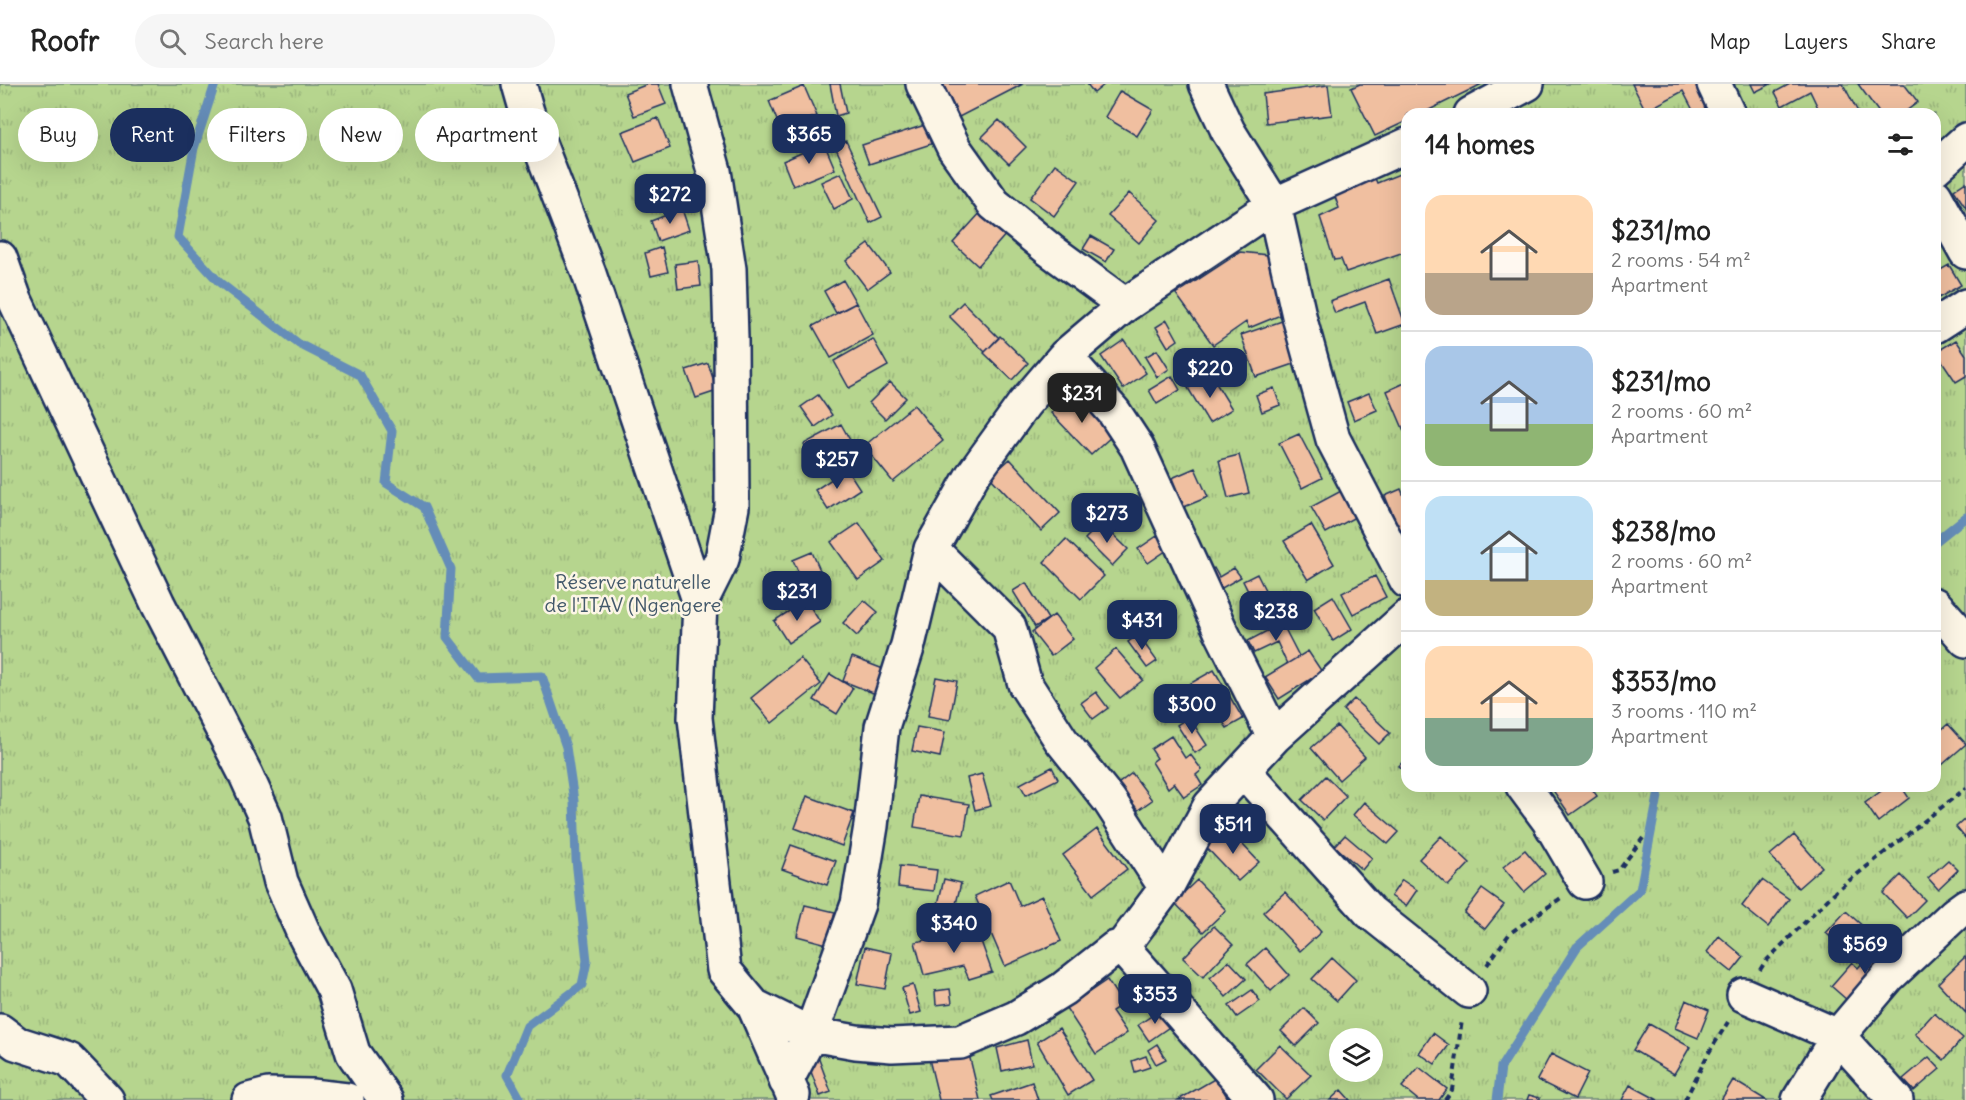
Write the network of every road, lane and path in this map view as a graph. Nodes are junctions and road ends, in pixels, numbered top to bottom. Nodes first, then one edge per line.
1 (519, 84) edge
2 (690, 84) edge
3 (923, 84) edge
4 (1206, 84) edge
5 (1527, 84) edge
6 (1714, 84) edge
7 (1481, 108) edge
8 (1725, 108) edge
9 (1966, 140) edge
10 (1401, 148) edge
11 (1941, 163) edge
12 (1274, 205) junction
13 (1941, 207) edge
14 (1966, 252) edge
15 (0, 258) edge
16 (1125, 305) junction
17 (1966, 306) edge
18 (1941, 322) edge
19 (1065, 356) junction
20 (931, 549) junction
21 (1401, 569) edge
22 (700, 603) junction
23 (1941, 612) edge
24 (1401, 622) edge
25 (1966, 640) edge
26 (1274, 737) junction
27 (1244, 771) junction
28 (1966, 788) edge
29 (1527, 792) edge
30 (1643, 838) dead end
31 (1585, 882) junction
32 (1166, 888) junction
33 (1966, 906) edge
34 (1122, 947) junction
35 (1469, 991) junction
36 (1744, 995) junction
37 (754, 1006) junction
38 (0, 1031) edge
39 (811, 1034) junction
40 (1838, 1036) junction
41 (790, 1091) edge
42 (107, 1100) edge
43 (249, 1100) edge
44 (346, 1100) edge
45 (386, 1100) edge
46 (1256, 1100) edge
47 (1445, 1100) edge
48 (1685, 1100) edge
49 (1798, 1100) edge
50 (1896, 1100) edge

1 - 22 street
2 - 22 street
3 - 16 street
4 - 12 street
5 - 7 street
6 - 8 street
9 - 11 street
10 - 12 street
12 - 16 street
12 - 21 street
13 - 14 street
15 - 45 street
16 - 19 street
17 - 18 street
19 - 20 street
19 - 26 street
20 - 32 street
20 - 39 street
22 - 37 street
23 - 25 street
24 - 26 street
26 - 27 street
27 - 32 street
27 - 35 street
28 - 36 path
29 - 31 street
30 - 31 path
31 - 35 path
32 - 34 street
33 - 40 street
34 - 39 street
34 - 46 street
35 - 47 path
36 - 40 street
36 - 48 path
37 - 39 street
37 - 41 street
38 - 42 street
39 - 41 street
40 - 49 street
40 - 50 street
43 - 44 street

